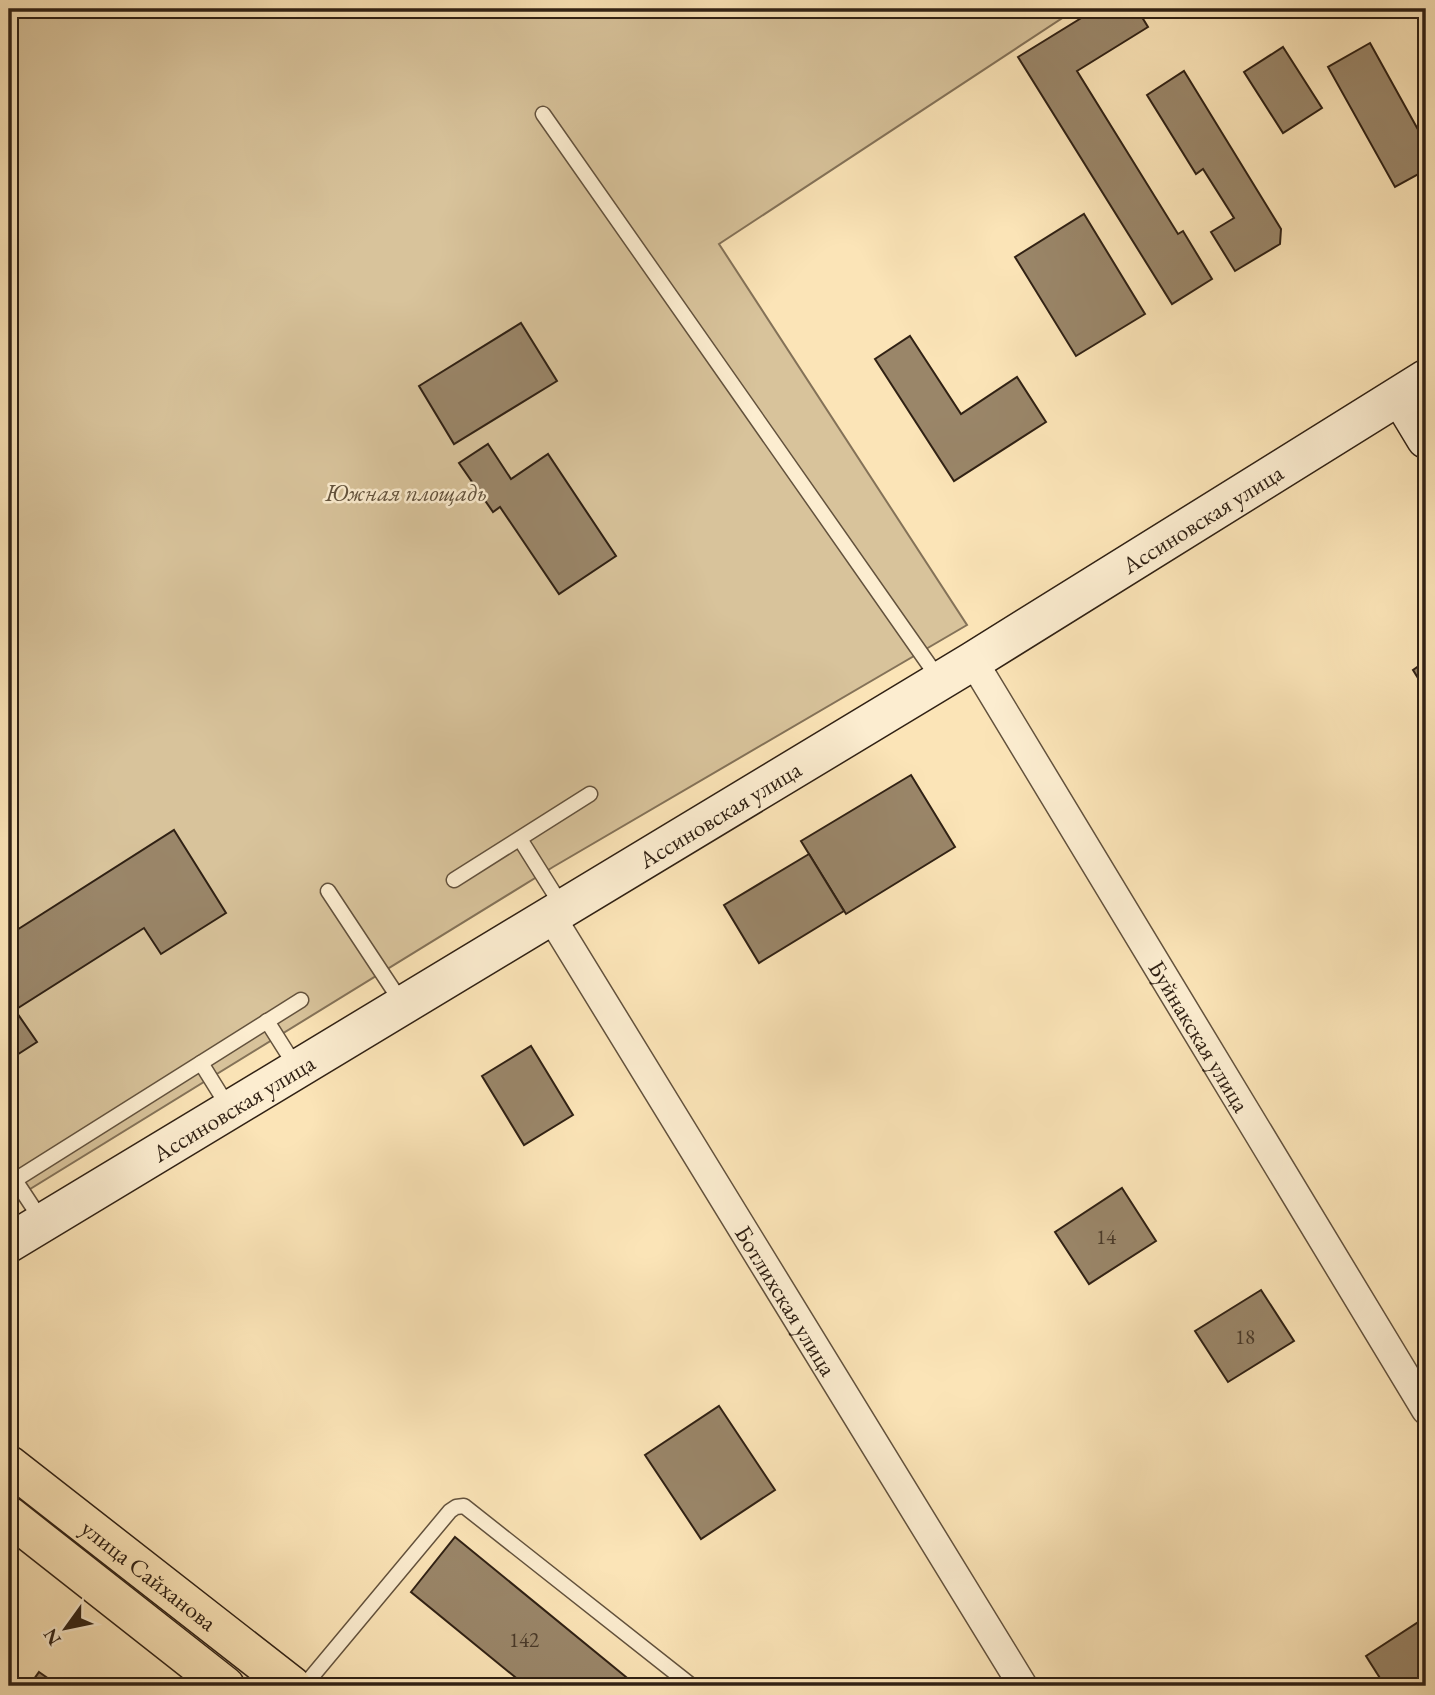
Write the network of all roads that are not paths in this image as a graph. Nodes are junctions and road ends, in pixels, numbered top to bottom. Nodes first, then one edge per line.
1 (543, 114) dead end
2 (1413, 388) edge
3 (1426, 439) edge
4 (973, 661) junction
5 (940, 680) junction
6 (590, 794) dead end
7 (520, 839) junction
8 (454, 880) dead end
9 (328, 891) dead end
10 (556, 911) junction
11 (301, 1000) dead end
12 (403, 1004) junction
13 (267, 1021) junction
14 (201, 1063) junction
15 (297, 1068) junction
16 (229, 1110) junction
17 (12, 1174) edge
18 (43, 1222) junction
19 (9, 1243) edge
20 (1426, 1410) edge
21 (9, 1465) edge
22 (9, 1516) edge
23 (225, 1686) edge
24 (292, 1686) edge
25 (304, 1686) edge
26 (692, 1686) edge
27 (1023, 1686) edge

1 - 5 lane
2 - 3 street
2 - 4 street, Ассиновская улица
4 - 5 street, Ассиновская улица
4 - 20 street, Буйнакская улица
5 - 10 street, Ассиновская улица
6 - 7 lane
7 - 8 lane
7 - 10 lane
9 - 12 lane
10 - 12 street, Ассиновская улица
10 - 27 street, Ботлихская улица
11 - 13 lane
12 - 15 street, Ассиновская улица
13 - 14 lane
13 - 15 lane
14 - 16 lane
14 - 17 lane
15 - 16 street, Ассиновская улица
16 - 18 street, Ассиновская улица
17 - 18 lane
18 - 19 street, Ассиновская улица
21 - 24 main road, улица Сайханова
22 - 23 main road, улица Сайханова
25 - 26 lane

